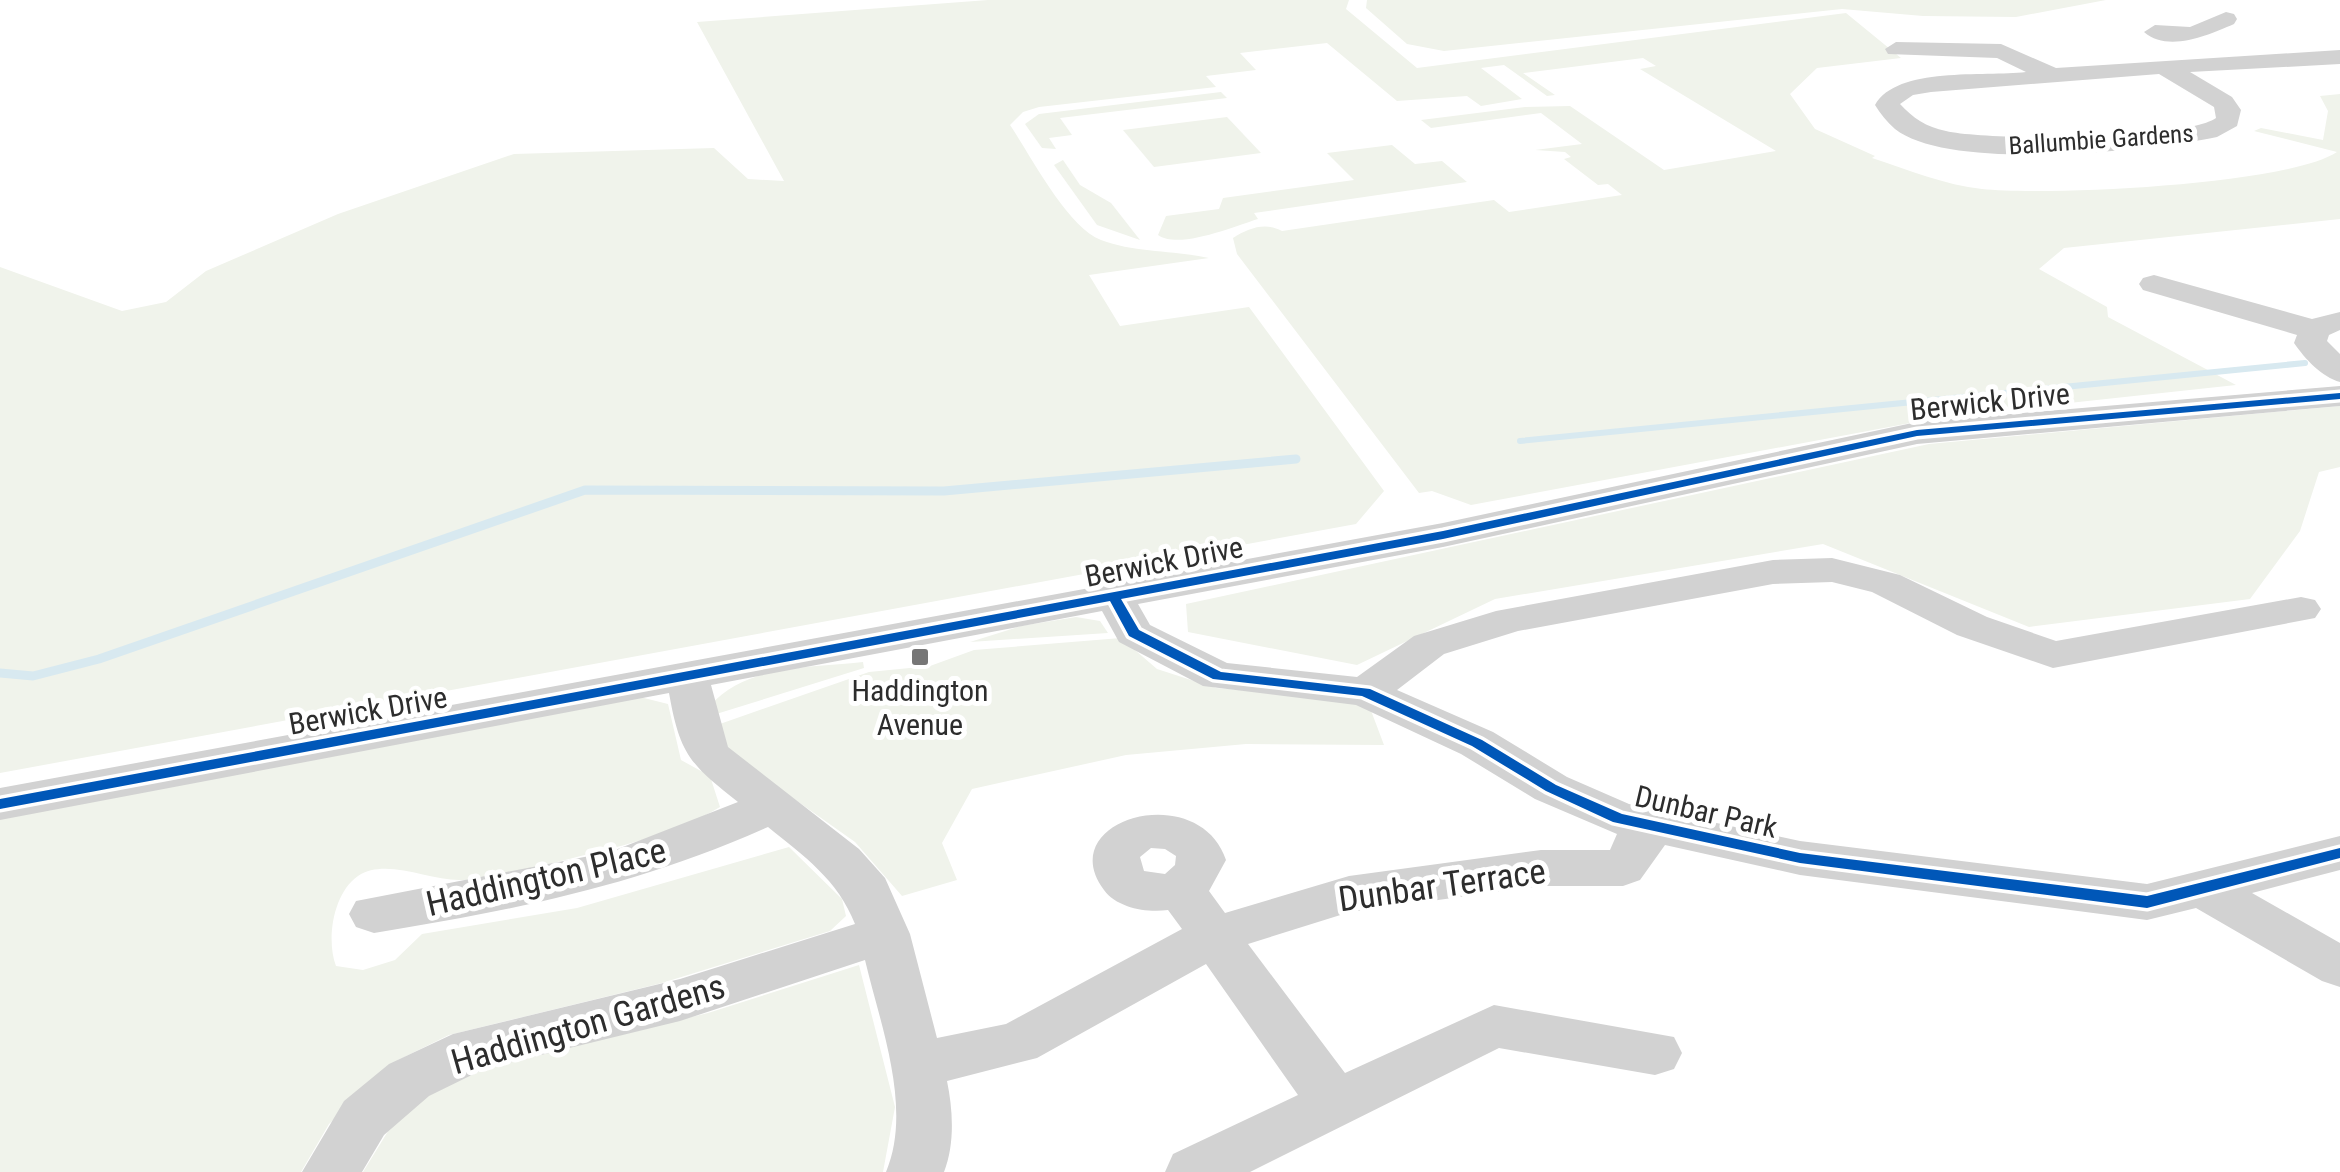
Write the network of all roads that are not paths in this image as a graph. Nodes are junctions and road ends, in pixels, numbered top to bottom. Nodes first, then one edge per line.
1 (2226, 19) dead end
2 (2155, 32) dead end
3 (2193, 34) junction
4 (1896, 50) dead end
5 (2340, 57) edge
6 (2246, 62) junction
7 (2162, 66) junction
8 (2055, 77) junction
9 (2223, 274) dead end
10 (2154, 284) dead end
11 (2201, 298) junction
12 (2328, 325) edge
13 (2340, 372) edge
14 (2340, 396) edge
15 (1114, 598) junction
16 (2302, 609) dead end
17 (688, 677) junction
18 (1365, 692) junction
19 (0, 804) edge
20 (770, 806) junction
21 (1640, 823) junction
22 (2340, 853) edge
23 (2202, 888) junction
24 (1180, 889) dead end
25 (374, 914) dead end
26 (884, 934) junction
27 (1215, 936) junction
28 (2332, 955) edge
29 (1655, 1053) dead end
30 (917, 1065) junction
31 (1335, 1102) junction
32 (331, 1172) edge
33 (915, 1172) edge
34 (1194, 1172) edge

1 - 3 street
2 - 3 street
3 - 6 street
4 - 8 street
5 - 6 street, Ballumbie Gardens
6 - 7 street, Ballumbie Gardens
7 - 8 street, Ballumbie Gardens
7 - 8 street, Ballumbie Gardens
9 - 11 street
10 - 11 street
11 - 12 street
12 - 13 street
14 - 15 street, Berwick Drive
15 - 17 street, Berwick Drive
15 - 18 street, Dunbar Park
16 - 18 street
17 - 19 street, Berwick Drive
17 - 20 street
18 - 21 street, Dunbar Park
20 - 25 street, Haddington Place
20 - 26 street
21 - 23 street, Dunbar Park
21 - 27 street, Dunbar Terrace
22 - 23 street, Dunbar Park
23 - 28 street
24 - 27 street
26 - 30 street
26 - 32 street, Haddington Gardens
27 - 30 street, Dunbar Terrace
27 - 31 street
29 - 31 street
30 - 33 street
31 - 34 street

